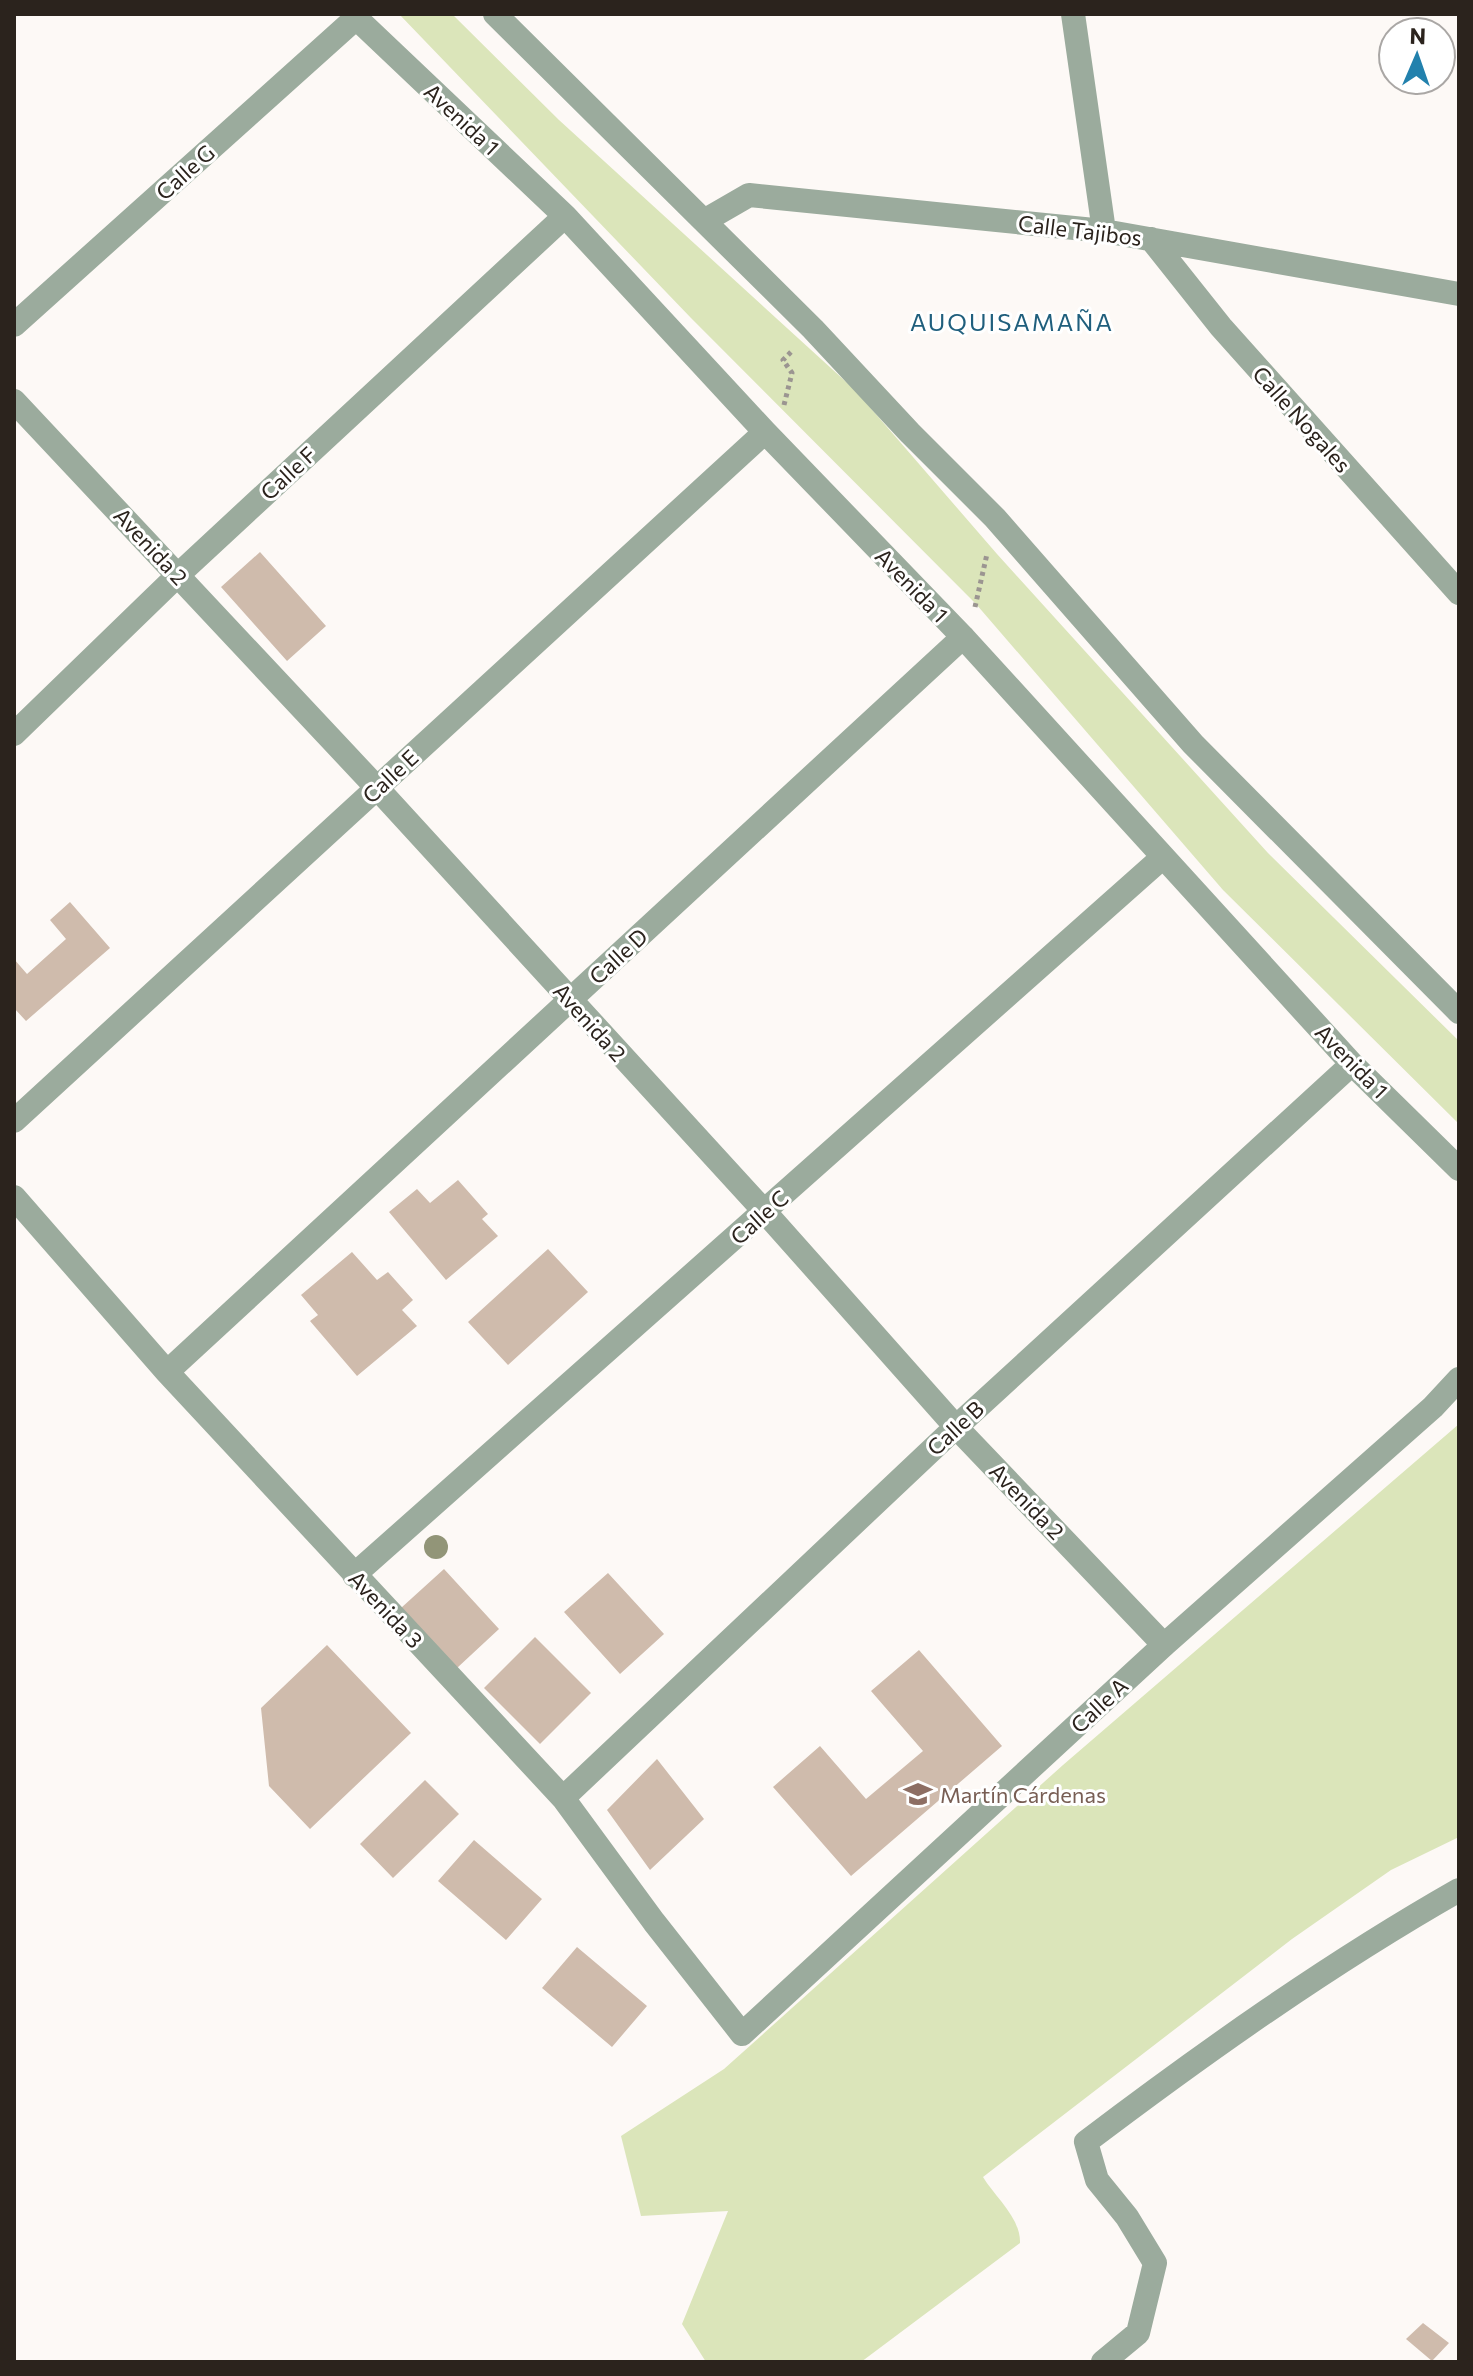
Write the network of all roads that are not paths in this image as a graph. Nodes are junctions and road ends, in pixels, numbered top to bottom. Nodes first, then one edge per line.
1 (495, 14) edge
2 (1073, 14) edge
3 (354, 16) edge
4 (565, 216) junction
5 (704, 221) junction
6 (1104, 231) junction
7 (1151, 239) junction
8 (1459, 294) edge
9 (14, 325) edge
10 (14, 401) edge
11 (765, 432) junction
12 (178, 575) junction
13 (1459, 593) edge
14 (963, 637) junction
15 (14, 734) edge
16 (377, 788) junction
17 (1163, 857) junction
18 (570, 1001) junction
19 (1459, 1012) edge
20 (1352, 1064) junction
21 (14, 1121) edge
22 (1459, 1169) edge
23 (14, 1197) edge
24 (765, 1212) junction
25 (167, 1372) junction
26 (1459, 1379) edge
27 (956, 1427) junction
28 (354, 1575) junction
29 (1164, 1645) junction
30 (563, 1798) junction
31 (1459, 1890) edge
32 (742, 2034) joint
33 (1103, 2362) edge

1 - 5 street
2 - 6 street
3 - 4 street, Avenida 1
3 - 9 street, Calle G
4 - 11 street, Avenida 1
4 - 12 street, Calle F
5 - 6 street, Calle Tajibos
5 - 19 street
6 - 7 street, Calle Tajibos
7 - 8 street, Calle Tajibos
7 - 13 street, Calle Nogales
10 - 12 street, Avenida 2
11 - 14 street, Avenida 1
11 - 16 street, Calle E
12 - 15 street, Calle F
12 - 16 street, Avenida 2
14 - 17 street, Avenida 1
14 - 18 street, Calle D
16 - 18 street, Avenida 2
16 - 21 street, Calle E
17 - 20 street, Avenida 1
17 - 24 street, Calle C
18 - 24 street, Avenida 2
18 - 25 street, Calle D
20 - 22 street, Avenida 1
20 - 27 street, Calle B
23 - 25 street, Avenida 3
24 - 27 street, Avenida 2
24 - 28 street, Calle C
25 - 28 street, Avenida 3
26 - 29 street, Calle A
27 - 29 street, Avenida 2
27 - 30 street, Calle B
28 - 30 street, Avenida 3
29 - 32 street, Calle A
30 - 32 street, Avenida 3
31 - 33 street

